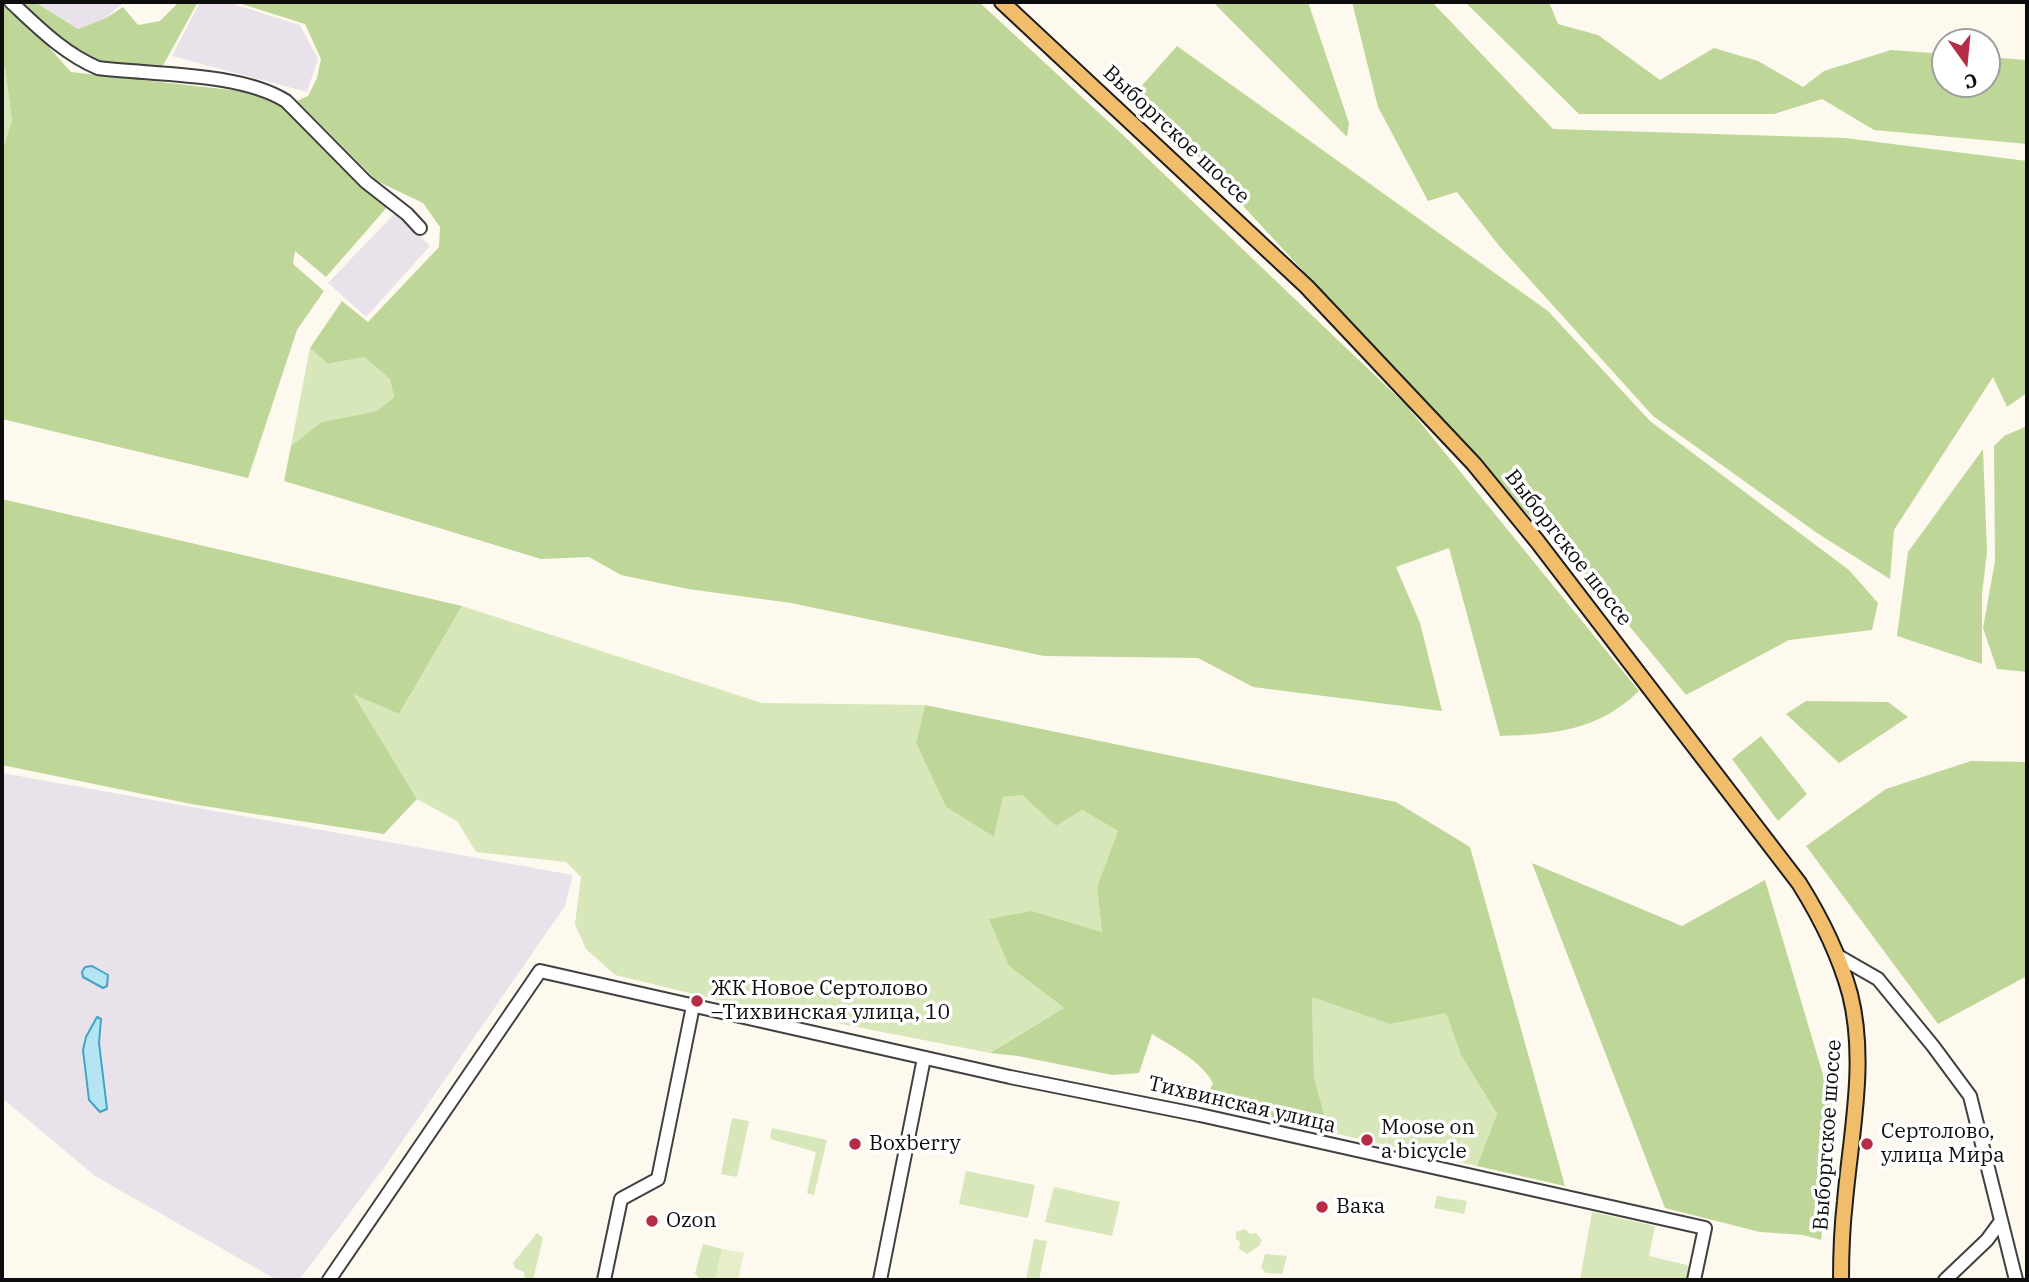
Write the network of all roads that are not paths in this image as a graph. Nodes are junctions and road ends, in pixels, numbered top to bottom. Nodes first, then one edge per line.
1 (10, 2) edge
2 (1002, 2) edge
3 (420, 228) dead end
4 (1838, 956) junction
5 (693, 1006) junction
6 (924, 1058) junction
7 (2001, 1221) junction
8 (329, 1280) edge
9 (604, 1280) edge
10 (880, 1280) edge
11 (1694, 1280) edge
12 (1843, 1280) edge
13 (1945, 1280) edge
14 (2016, 1280) edge

1 - 3 street
2 - 4 main road, Выборгское шоссе
4 - 7 street
4 - 12 main road, Выборгское шоссе
5 - 6 street, Тихвинская улица
5 - 8 street, Тихвинская улица
5 - 9 street
6 - 10 street
6 - 11 street, Тихвинская улица
7 - 13 street
7 - 14 street

